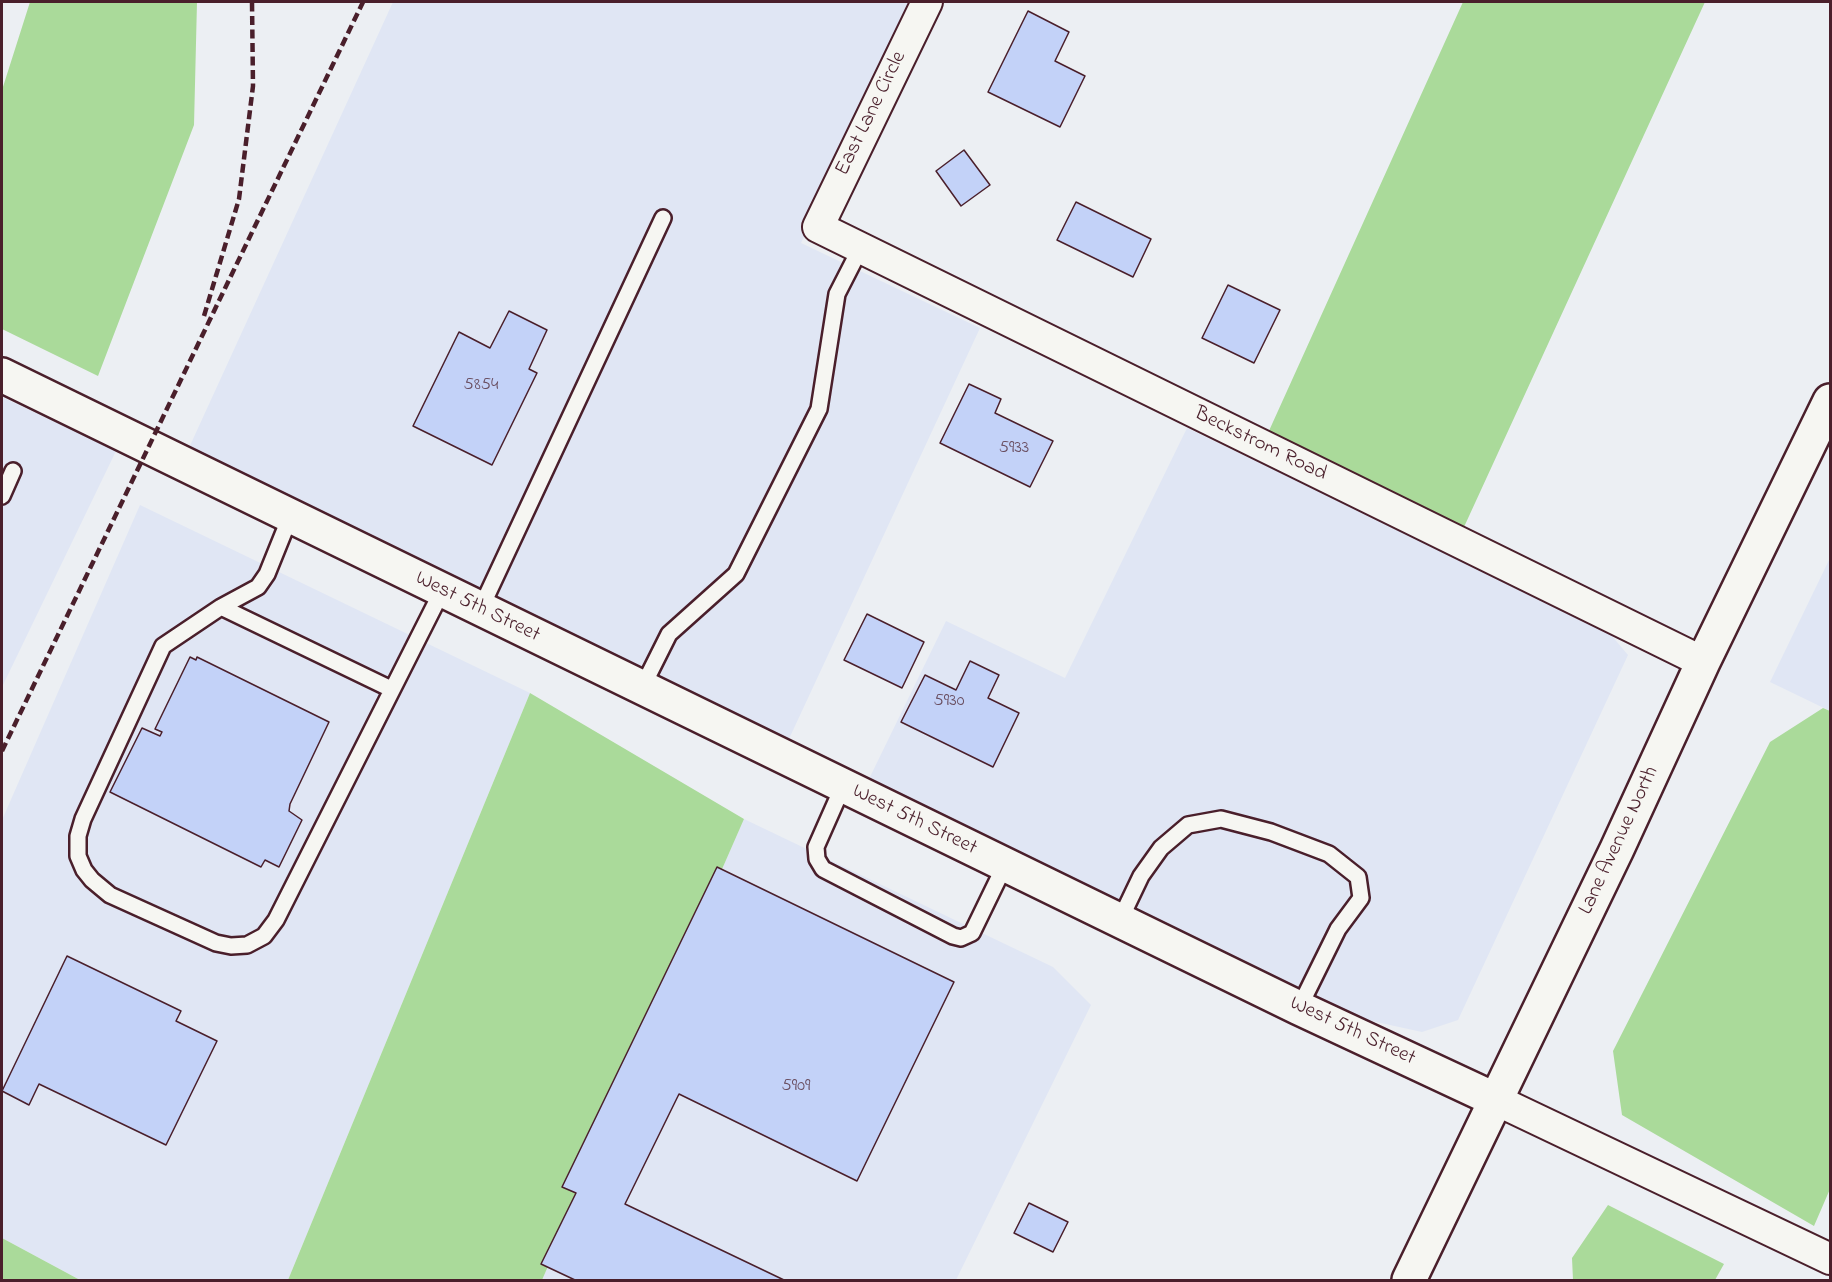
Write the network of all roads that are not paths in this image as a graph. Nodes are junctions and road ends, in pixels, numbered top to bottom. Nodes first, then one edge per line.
1 (927, 2) edge
2 (663, 218) dead end
3 (818, 227) joint
4 (860, 249) junction
5 (2, 375) edge
6 (1830, 401) edge
7 (13, 471) dead end
8 (2, 496) edge
9 (290, 518) junction
10 (442, 591) junction
11 (221, 607) junction
12 (480, 610) junction
13 (1703, 662) junction
14 (642, 688) junction
15 (391, 689) junction
16 (843, 786) junction
17 (1005, 865) junction
18 (1120, 920) junction
19 (1299, 1008) junction
20 (1496, 1100) junction
21 (1830, 1259) edge
22 (1409, 1281) edge

1 - 3 street, East Lane Circle
2 - 12 lane
3 - 4 street, Beckstrom Road
4 - 13 street, Beckstrom Road
4 - 14 lane
5 - 9 street, West 5th Street
6 - 13 street, Lane Avenue North
7 - 8 lane
9 - 10 street, West 5th Street
9 - 11 lane
10 - 12 street, West 5th Street
10 - 15 lane
11 - 15 lane
11 - 15 lane
12 - 14 street, West 5th Street
13 - 20 street, Lane Avenue North
14 - 16 street, West 5th Street
16 - 17 street, West 5th Street
16 - 17 lane
17 - 18 street, West 5th Street
18 - 19 street, West 5th Street
18 - 19 lane
19 - 20 street, West 5th Street
20 - 21 street, West 5th Street
20 - 22 street, Lane Avenue North

